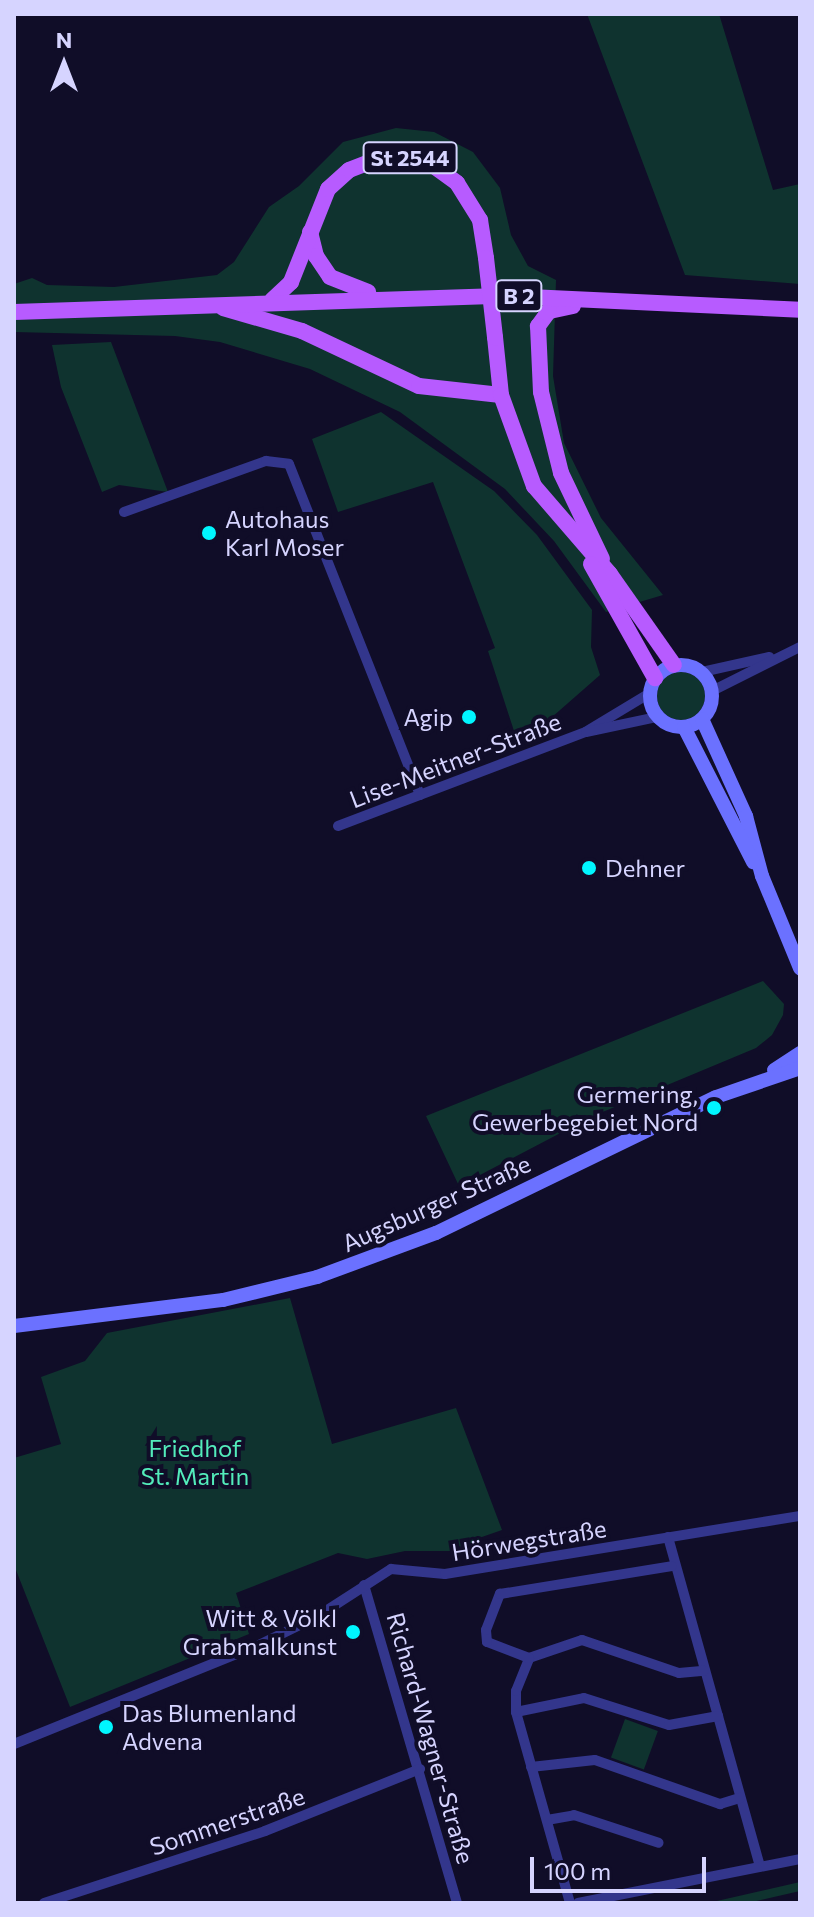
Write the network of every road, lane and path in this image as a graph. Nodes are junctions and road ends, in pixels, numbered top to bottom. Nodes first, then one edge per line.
1 (309, 230) junction
2 (373, 298) junction
3 (590, 299) junction
4 (272, 300) junction
5 (206, 304) junction
6 (800, 310) edge
7 (14, 312) edge
8 (501, 395) junction
9 (124, 512) dead end
10 (580, 545) junction
11 (610, 574) junction
12 (800, 647) edge
13 (786, 652) junction
14 (674, 665) junction
15 (702, 672) junction
16 (652, 686) junction
17 (712, 691) junction
18 (657, 717) junction
19 (702, 719) junction
20 (684, 727) junction
21 (586, 732) junction
22 (420, 795) junction
23 (338, 826) dead end
24 (762, 876) junction
25 (800, 968) edge
26 (799, 1056) edge
27 (14, 1326) edge
28 (800, 1516) edge
29 (668, 1537) junction
30 (672, 1566) junction
31 (364, 1585) junction
32 (529, 1658) junction
33 (704, 1671) junction
34 (516, 1712) junction
35 (718, 1716) junction
36 (14, 1744) edge
37 (531, 1767) junction
38 (420, 1769) junction
39 (740, 1798) junction
40 (547, 1820) junction
41 (659, 1843) dead end
42 (800, 1859) edge
43 (760, 1866) junction
44 (626, 1898) edge
45 (44, 1903) edge
46 (457, 1903) edge
47 (570, 1903) edge
48 (578, 1903) edge

1 - 2 main road
1 - 4 main road
1 - 8 main road, St 2544, bridge
2 - 3 main road, B 2
2 - 4 main road, B 2
3 - 6 main road, B 2
3 - 11 main road
4 - 5 main road, B 2
5 - 7 main road, B 2
5 - 8 main road
8 - 10 main road, St 2544
9 - 22 street
10 - 11 main road, St 2544
10 - 16 main road, St 2544
11 - 14 main road, St 2544
12 - 13 street
13 - 15 street
13 - 17 street
14 - 15 street
14 - 16 street
15 - 17 street
16 - 18 street, St 2544
16 - 21 street, Lise-Meitner-Straße
17 - 19 street
18 - 20 street
18 - 21 street, Lise-Meitner-Straße
19 - 20 street
19 - 24 street
20 - 24 street
21 - 22 street, Lise-Meitner-Straße
22 - 23 street, Lise-Meitner-Straße
24 - 25 street
26 - 27 street, Augsburger Straße
28 - 29 street, Hörwegstraße
29 - 30 street
29 - 31 street, Hörwegstraße
30 - 32 street
30 - 33 street
31 - 36 street, Hörwegstraße
31 - 38 street, Richard-Wagner-Straße
32 - 33 street
32 - 34 street
33 - 35 street
34 - 35 street
34 - 37 street
35 - 39 street
37 - 39 street
37 - 40 street
38 - 45 street, Sommerstraße
38 - 46 street, Richard-Wagner-Straße
39 - 43 street
40 - 41 street
40 - 47 street
42 - 43 street
43 - 44 street
44 - 48 street

